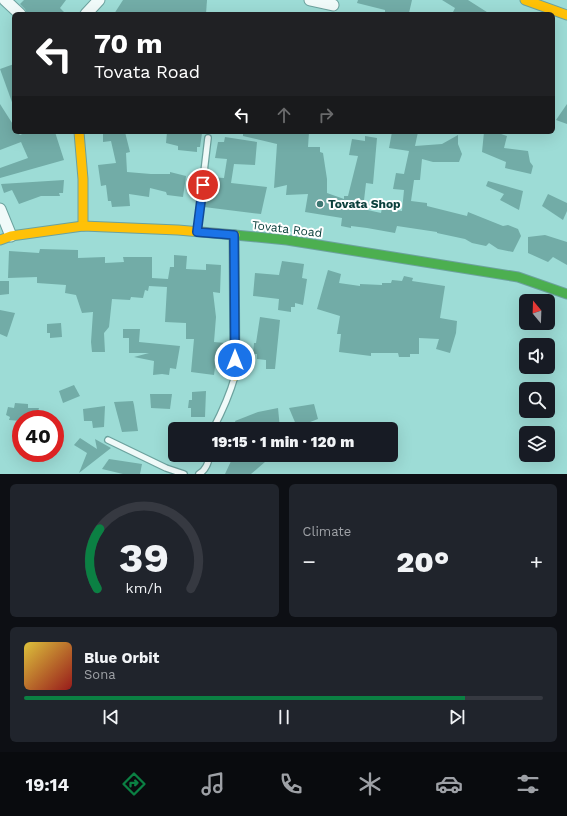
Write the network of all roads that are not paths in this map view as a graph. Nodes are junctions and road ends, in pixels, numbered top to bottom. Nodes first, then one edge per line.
1 (5, 0) edge
2 (99, 0) edge
3 (310, 0) edge
4 (525, 0) edge
5 (334, 6) edge
6 (18, 12) edge
7 (88, 12) edge
8 (567, 15) edge
9 (79, 134) edge
10 (208, 138) dead end
11 (0, 209) edge
12 (83, 226) junction
13 (197, 232) junction
14 (234, 235) junction
15 (11, 236) junction
16 (0, 240) edge
17 (567, 294) edge
18 (235, 376) joint
19 (218, 422) edge
20 (108, 440) dead end
21 (207, 462) edge
22 (184, 474) edge
23 (199, 474) edge

1 - 6 street
2 - 7 street
3 - 5 street
4 - 8 street
9 - 12 street
10 - 13 lane
11 - 15 street
12 - 13 street, Tovata Road
12 - 15 street, Tovata Road
13 - 14 street, Tovata Road
14 - 17 street, Tovata Road
14 - 18 street
15 - 16 street, Tovata Road
18 - 19 lane
20 - 22 lane
21 - 23 lane

